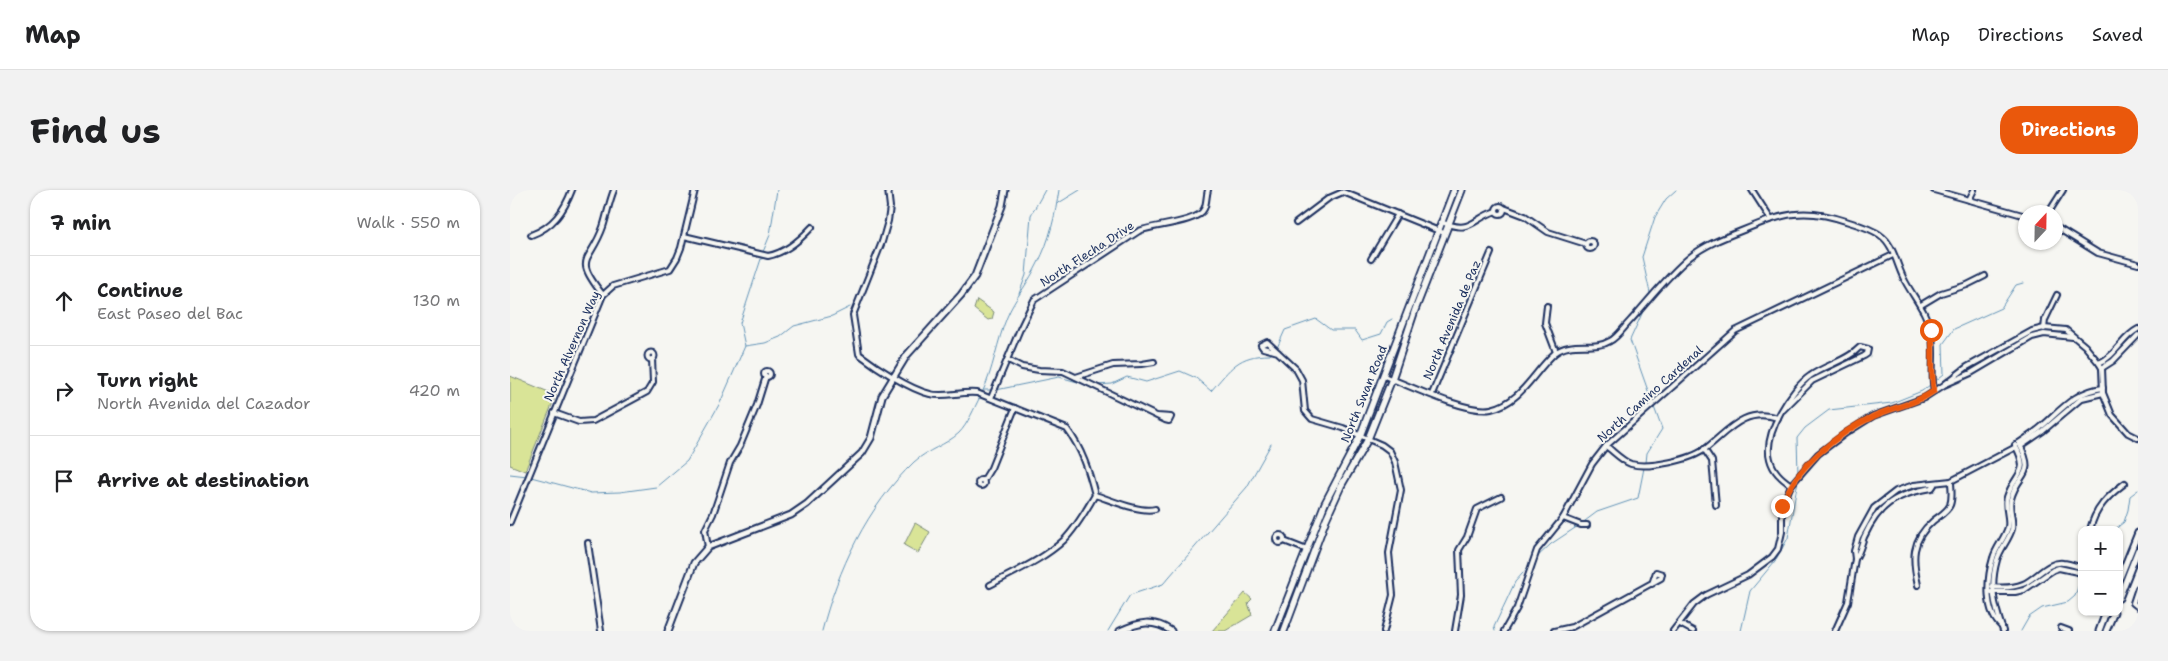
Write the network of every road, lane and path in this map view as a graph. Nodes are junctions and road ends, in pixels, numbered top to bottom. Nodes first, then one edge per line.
1 (572, 190) edge
2 (614, 190) edge
3 (696, 190) edge
4 (888, 190) edge
5 (1005, 190) edge
6 (1208, 190) edge
7 (1454, 190) edge
8 (1462, 190) edge
9 (1752, 190) edge
10 (1934, 190) edge
11 (1974, 190) edge
12 (2063, 190) edge
13 (1969, 200) junction
14 (2053, 205) edge
15 (1398, 214) junction
16 (2018, 214) edge
17 (1770, 218) junction
18 (1441, 222) junction
19 (1296, 223) dead end
20 (1448, 224) junction
21 (812, 227) dead end
22 (2063, 230) edge
23 (1441, 232) junction
24 (532, 235) dead end
25 (684, 236) junction
26 (1586, 244) dead end
27 (1491, 253) dead end
28 (1893, 255) junction
29 (1371, 259) dead end
30 (2137, 264) edge
31 (1985, 276) dead end
32 (603, 295) junction
33 (2057, 295) dead end
34 (1921, 305) junction
35 (1547, 306) dead end
36 (2044, 328) junction
37 (2138, 329) edge
38 (2044, 334) junction
39 (2138, 335) edge
40 (2073, 337) junction
41 (1278, 352) dead end
42 (1556, 352) junction
43 (652, 359) dead end
44 (1008, 360) junction
45 (1154, 362) dead end
46 (2099, 363) junction
47 (2102, 368) junction
48 (766, 376) dead end
49 (893, 376) junction
50 (1384, 376) junction
51 (1076, 377) junction
52 (1392, 379) junction
53 (1944, 385) junction
54 (1934, 391) junction
55 (2103, 391) junction
56 (1432, 394) junction
57 (992, 398) junction
58 (1015, 408) junction
59 (1783, 410) junction
60 (554, 413) junction
61 (1157, 416) dead end
62 (1778, 418) junction
63 (1360, 436) junction
64 (2138, 438) edge
65 (1368, 439) junction
66 (1606, 446) junction
67 (2017, 446) junction
68 (1704, 449) junction
69 (983, 481) dead end
70 (1951, 481) junction
71 (2125, 483) dead end
72 (1791, 485) junction
73 (1095, 495) junction
74 (1501, 496) dead end
75 (1716, 505) dead end
76 (1156, 510) dead end
77 (1563, 518) junction
78 (510, 522) edge
79 (1588, 525) dead end
80 (2091, 526) edge
81 (2138, 533) edge
82 (1284, 541) dead end
83 (588, 542) dead end
84 (708, 547) junction
85 (1306, 550) junction
86 (2138, 550) edge
87 (2078, 569) edge
88 (2078, 570) edge
89 (2123, 577) edge
90 (2123, 579) edge
91 (1652, 584) dead end
92 (990, 585) dead end
93 (1918, 585) dead end
94 (1992, 587) junction
95 (2138, 588) edge
96 (1991, 592) junction
97 (2138, 608) edge
98 (2105, 616) edge
99 (2112, 616) edge
100 (1680, 624) junction
101 (1276, 628) edge
102 (2061, 628) dead end
103 (2002, 629) edge
104 (1285, 630) edge
105 (601, 631) edge
106 (668, 631) edge
107 (1120, 631) edge
108 (1171, 631) edge
109 (1384, 631) edge
110 (1455, 631) edge
111 (1504, 631) edge
112 (1554, 631) edge
113 (1673, 631) edge
114 (1693, 631) edge
115 (1835, 631) edge
116 (2069, 631) edge
117 (2099, 631) edge
118 (2106, 631) edge

1 - 24 street
2 - 32 street
3 - 25 street, North Alvernon Way
4 - 49 street
5 - 49 street
6 - 44 street, North Flecha Drive
7 - 18 main road, North Swan Road
8 - 20 main road, North Swan Road
9 - 17 street
10 - 13 street
11 - 13 street
12 - 14 street
13 - 16 street
15 - 19 street
15 - 23 street
15 - 29 street
17 - 28 street
17 - 42 street
18 - 20 street
18 - 23 main road, North Swan Road
20 - 23 main road, North Swan Road
20 - 26 street
21 - 25 street
22 - 30 street
23 - 50 main road, North Swan Road
23 - 52 main road, North Swan Road
25 - 32 street, North Alvernon Way
27 - 56 street, North Avenida de Paz
28 - 34 street
28 - 66 street, North Camino Cardenal
31 - 34 street
32 - 60 street, North Alvernon Way
33 - 36 street
34 - 54 street
35 - 42 street
36 - 38 street
36 - 40 street
36 - 53 street
37 - 46 street
38 - 40 street
38 - 53 street
39 - 47 street
40 - 46 street
41 - 63 street
42 - 56 street
43 - 60 street
44 - 51 street
44 - 57 street, North Flecha Drive
45 - 51 street
46 - 47 street
47 - 55 street
48 - 84 street
49 - 57 street
49 - 84 street
50 - 52 street
50 - 63 main road, North Swan Road
51 - 61 street
52 - 56 street
52 - 65 main road, North Swan Road
53 - 54 street
54 - 72 street
55 - 64 street
55 - 67 street
57 - 58 street
58 - 69 street
58 - 73 street
59 - 59 street
59 - 62 street
60 - 78 street, North Alvernon Way
62 - 68 street
62 - 72 street
63 - 65 street
63 - 85 main road, North Swan Road
65 - 104 main road, North Swan Road
65 - 109 street
66 - 68 street
66 - 77 street, North Camino Cardenal
67 - 70 street
67 - 94 street
68 - 75 street
70 - 93 street
70 - 115 street
71 - 80 street
72 - 100 street
73 - 76 street
73 - 92 street
74 - 110 street
77 - 79 street
77 - 111 street, North Camino Cardenal
81 - 89 street
82 - 85 street
83 - 105 street
84 - 106 street
85 - 101 main road, North Swan Road
86 - 90 street
87 - 94 street
88 - 96 street
91 - 112 street
94 - 96 street
95 - 97 street
96 - 103 street
98 - 117 street
99 - 118 street
100 - 113 street
100 - 114 street
101 - 104 street
102 - 116 street
107 - 108 street

